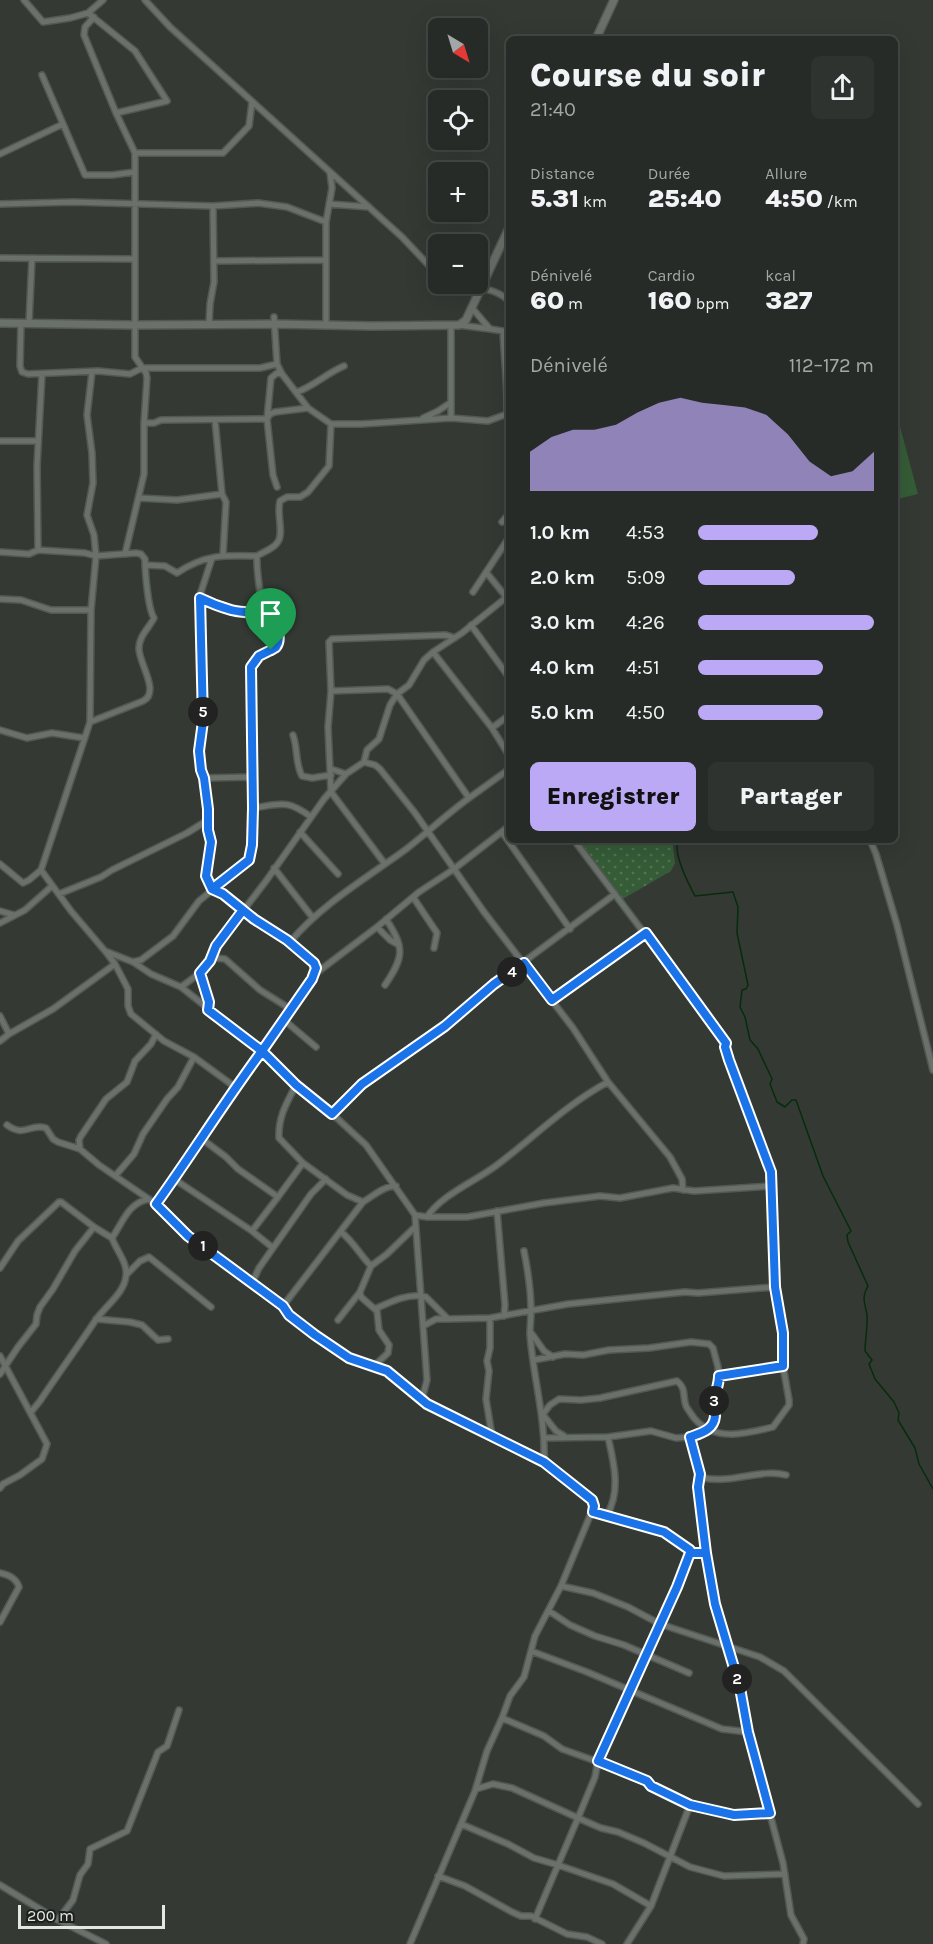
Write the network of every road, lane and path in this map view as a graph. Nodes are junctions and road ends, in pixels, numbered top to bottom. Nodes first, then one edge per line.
1 (24, 0) edge
2 (103, 0) edge
3 (145, 0) edge
4 (614, 0) edge
5 (88, 13) junction
6 (94, 17) junction
7 (597, 36) edge
8 (42, 75) dead end
9 (252, 102) junction
10 (116, 113) junction
11 (63, 124) junction
12 (135, 153) junction
13 (0, 154) edge
14 (135, 172) junction
15 (330, 173) junction
16 (0, 204) edge
17 (329, 204) junction
18 (135, 205) junction
19 (213, 206) junction
20 (369, 207) junction
21 (326, 222) junction
22 (506, 234) edge
23 (0, 258) edge
24 (32, 258) junction
25 (134, 259) junction
26 (326, 260) junction
27 (214, 261) junction
28 (428, 264) edge
29 (488, 275) edge
30 (488, 290) edge
31 (479, 294) edge
32 (506, 298) edge
33 (472, 308) junction
34 (275, 321) junction
35 (0, 323) edge
36 (21, 323) junction
37 (29, 323) junction
38 (134, 325) junction
39 (209, 325) junction
40 (327, 325) junction
41 (455, 325) junction
42 (490, 329) junction
43 (503, 331) junction
44 (506, 335) edge
45 (277, 364) junction
46 (344, 366) dead end
47 (142, 368) junction
48 (92, 372) junction
49 (282, 374) junction
50 (506, 374) edge
51 (42, 375) junction
52 (297, 392) junction
53 (450, 403) junction
54 (308, 408) junction
55 (506, 414) edge
56 (451, 418) junction
57 (267, 419) junction
58 (215, 420) junction
59 (418, 420) junction
60 (144, 423) junction
61 (331, 424) junction
62 (0, 441) edge
63 (38, 441) junction
64 (276, 486) dead end
65 (222, 494) junction
66 (139, 498) junction
67 (506, 517) edge
68 (502, 522) dead end
69 (506, 541) edge
70 (38, 550) junction
71 (0, 552) edge
72 (125, 554) junction
73 (223, 555) junction
74 (96, 556) junction
75 (257, 556) junction
76 (212, 558) junction
77 (145, 565) junction
78 (486, 572) junction
79 (473, 592) dead end
80 (506, 595) edge
81 (0, 598) edge
82 (200, 598) junction
83 (506, 599) edge
84 (92, 610) junction
85 (262, 615) junction
86 (471, 626) junction
87 (455, 638) junction
88 (433, 652) junction
89 (506, 673) edge
90 (331, 691) junction
91 (397, 694) junction
92 (506, 718) edge
93 (90, 722) junction
94 (492, 728) junction
95 (0, 730) edge
96 (292, 735) dead end
97 (84, 738) junction
98 (506, 751) edge
99 (364, 762) junction
100 (506, 771) edge
101 (331, 772) junction
102 (346, 774) junction
103 (252, 777) junction
104 (204, 778) junction
105 (331, 792) junction
106 (469, 798) junction
107 (253, 808) junction
108 (311, 817) junction
109 (208, 820) junction
110 (506, 829) edge
111 (300, 832) junction
112 (502, 832) junction
113 (428, 833) junction
114 (506, 838) edge
115 (510, 843) edge
116 (576, 843) edge
117 (871, 843) edge
118 (0, 864) edge
119 (385, 864) junction
120 (274, 868) junction
121 (454, 869) junction
122 (40, 870) junction
123 (338, 874) dead end
124 (52, 886) junction
125 (212, 889) junction
126 (59, 894) junction
127 (615, 894) junction
128 (412, 897) junction
129 (243, 910) junction
130 (0, 911) edge
131 (14, 915) junction
132 (313, 918) junction
133 (386, 919) junction
134 (0, 923) edge
135 (377, 927) junction
136 (570, 929) junction
137 (646, 933) junction
138 (290, 942) junction
139 (399, 945) junction
140 (434, 948) dead end
141 (105, 951) junction
142 (210, 961) junction
143 (134, 962) junction
144 (524, 963) junction
145 (116, 964) junction
146 (200, 973) junction
147 (315, 974) junction
148 (385, 985) dead end
149 (181, 987) junction
150 (552, 1000) junction
151 (208, 1010) junction
152 (292, 1010) junction
153 (0, 1016) edge
154 (284, 1020) junction
155 (9, 1034) junction
156 (156, 1034) junction
157 (0, 1041) edge
158 (316, 1047) dead end
159 (262, 1051) junction
160 (194, 1057) junction
161 (933, 1070) edge
162 (608, 1082) junction
163 (296, 1085) junction
164 (235, 1087) junction
165 (332, 1114) junction
166 (7, 1125) dead end
167 (202, 1139) junction
168 (79, 1140) junction
169 (70, 1145) junction
170 (80, 1149) junction
171 (303, 1163) junction
172 (116, 1175) junction
173 (174, 1179) junction
174 (326, 1179) junction
175 (396, 1186) junction
176 (770, 1186) junction
177 (682, 1190) junction
178 (278, 1197) junction
179 (149, 1199) junction
180 (363, 1202) junction
181 (156, 1204) junction
182 (497, 1211) junction
183 (415, 1215) junction
184 (427, 1217) junction
185 (94, 1227) junction
186 (414, 1228) junction
187 (252, 1231) junction
188 (341, 1232) junction
189 (112, 1238) junction
190 (273, 1248) junction
191 (524, 1251) dead end
192 (371, 1266) junction
193 (0, 1268) edge
194 (127, 1274) junction
195 (252, 1283) junction
196 (775, 1287) junction
197 (360, 1292) junction
198 (422, 1296) junction
199 (283, 1306) junction
200 (210, 1307) dead end
201 (375, 1309) junction
202 (531, 1310) junction
203 (504, 1316) junction
204 (490, 1318) junction
205 (96, 1319) junction
206 (448, 1319) junction
207 (338, 1320) dead end
208 (423, 1326) junction
209 (530, 1332) junction
210 (168, 1339) dead end
211 (0, 1356) edge
212 (553, 1357) junction
213 (534, 1360) junction
214 (783, 1366) junction
215 (5, 1367) junction
216 (373, 1367) junction
217 (0, 1374) edge
218 (719, 1376) junction
219 (427, 1404) junction
220 (31, 1412) junction
221 (543, 1414) junction
222 (708, 1430) junction
223 (492, 1436) junction
224 (564, 1436) junction
225 (608, 1437) junction
226 (690, 1437) junction
227 (544, 1438) junction
228 (544, 1462) junction
229 (700, 1474) junction
230 (786, 1475) dead end
231 (0, 1488) edge
232 (593, 1512) junction
233 (607, 1515) junction
234 (690, 1553) junction
235 (706, 1553) junction
236 (0, 1573) edge
237 (561, 1586) junction
238 (549, 1611) junction
239 (0, 1622) edge
240 (660, 1624) junction
241 (728, 1647) junction
242 (531, 1651) junction
243 (646, 1655) junction
244 (689, 1673) dead end
245 (630, 1690) junction
246 (179, 1710) dead end
247 (502, 1718) junction
248 (748, 1732) junction
249 (598, 1761) junction
250 (476, 1789) junction
251 (918, 1804) dead end
252 (690, 1805) junction
253 (770, 1813) junction
254 (578, 1818) junction
255 (461, 1824) junction
256 (671, 1856) junction
257 (558, 1865) junction
258 (785, 1874) junction
259 (438, 1876) junction
260 (0, 1885) edge
261 (651, 1906) junction
262 (535, 1918) junction
263 (58, 1920) junction
264 (106, 1944) edge
265 (410, 1944) edge
266 (602, 1944) edge
267 (627, 1944) edge
268 (803, 1944) edge

1 - 5 street
2 - 5 street
3 - 9 street
4 - 7 street
5 - 6 street
6 - 10 street
6 - 10 street
8 - 11 street
9 - 12 street
9 - 15 street
10 - 12 street
11 - 13 street
11 - 14 street
12 - 14 street
14 - 18 street
15 - 17 street
15 - 20 street
16 - 18 street
17 - 20 street
17 - 21 street
18 - 19 street
18 - 25 street
19 - 21 street
19 - 27 street
20 - 28 street
21 - 26 street
22 - 29 street
23 - 24 street
24 - 25 street
24 - 37 street
25 - 38 street
26 - 27 street
26 - 40 street
27 - 39 street
30 - 32 street
31 - 33 street
33 - 41 street
33 - 42 street
34 - 39 street
34 - 40 street
34 - 45 street
35 - 36 street
36 - 37 street
36 - 51 street
37 - 38 street
38 - 39 street
38 - 47 street
40 - 41 street
41 - 42 street
41 - 53 street
42 - 43 street
43 - 44 street
43 - 50 street
45 - 47 street
45 - 49 street
46 - 52 street
47 - 48 street
47 - 60 street
48 - 51 street
48 - 74 street
49 - 52 street
49 - 57 street
51 - 63 street
52 - 54 street
53 - 56 street
53 - 59 street
54 - 57 street
54 - 61 street
55 - 56 street
56 - 59 street
57 - 58 street
57 - 64 street
58 - 60 street
58 - 65 street
59 - 61 street
60 - 66 street
61 - 75 street
62 - 63 street
63 - 70 street
65 - 66 street
65 - 73 street
66 - 72 street
67 - 68 street
69 - 78 street
70 - 71 street
70 - 74 street
72 - 74 street
72 - 77 street
73 - 75 street
73 - 76 street
74 - 84 street
75 - 85 street
76 - 77 street
76 - 82 street
77 - 93 street
78 - 79 street
78 - 80 street
81 - 84 street
82 - 85 street
82 - 104 street
83 - 86 street
84 - 93 street
85 - 103 street
86 - 87 street
86 - 89 street
87 - 88 street
87 - 90 street
88 - 91 street
88 - 94 street
90 - 91 street
90 - 101 street
91 - 99 street
91 - 106 street
92 - 94 street
93 - 97 street
94 - 98 street
95 - 97 street
96 - 101 street
97 - 122 street
99 - 102 street
99 - 113 street
100 - 106 street
101 - 102 street
101 - 105 street
102 - 105 street
103 - 104 street
103 - 107 street
104 - 109 street
105 - 108 street
105 - 119 street
106 - 113 street
107 - 108 street
107 - 125 street
108 - 111 street
109 - 125 street
109 - 126 street
110 - 112 street
111 - 120 street
111 - 123 street
112 - 114 street
112 - 121 street
113 - 119 street
113 - 121 street
115 - 136 street
116 - 127 street
117 - 161 street
118 - 122 street
119 - 132 street
120 - 129 street
120 - 132 street
121 - 128 street
121 - 144 street
122 - 124 street
124 - 126 street
124 - 131 street
125 - 129 street
125 - 143 street
126 - 141 street
127 - 136 street
127 - 137 street
128 - 133 street
128 - 140 street
129 - 138 street
129 - 142 street
130 - 131 street
131 - 134 street
132 - 138 street
133 - 135 street
133 - 139 street
135 - 139 street
135 - 147 street
136 - 144 street
137 - 150 street
137 - 176 street
138 - 147 street
139 - 148 street
141 - 143 street
141 - 145 street
142 - 146 street
142 - 152 street
143 - 149 street
144 - 150 street
144 - 165 street
145 - 155 street
145 - 156 street
146 - 149 street
146 - 151 street
147 - 152 street
149 - 151 street
150 - 162 street
151 - 159 street
152 - 154 street
153 - 155 street
154 - 158 street
154 - 159 street
155 - 157 street
156 - 160 street
156 - 168 street
159 - 163 street
159 - 164 street
160 - 164 street
160 - 172 street
162 - 177 street
162 - 184 street
163 - 165 street
163 - 171 street
164 - 167 street
165 - 175 street
166 - 169 street
167 - 173 street
167 - 178 street
168 - 169 street
168 - 170 street
169 - 170 street
170 - 172 street
171 - 174 street
171 - 178 street
172 - 179 street
173 - 181 street
173 - 187 street
174 - 180 street
174 - 190 street
175 - 180 street
175 - 183 street
176 - 177 street
176 - 196 street
177 - 182 street
178 - 187 street
179 - 181 street
179 - 189 street
180 - 188 street
181 - 195 street
182 - 184 street
182 - 203 street
183 - 184 street
183 - 186 street
185 - 189 street
185 - 193 street
185 - 215 street
186 - 192 street
186 - 198 street
187 - 190 street
188 - 192 street
188 - 199 street
189 - 194 street
190 - 195 street
191 - 202 street
192 - 197 street
194 - 200 street
194 - 205 street
195 - 199 street
196 - 202 street
196 - 214 street
197 - 201 street
197 - 207 street
198 - 201 street
198 - 206 street
198 - 208 street
199 - 216 street
201 - 216 street
202 - 203 street
202 - 209 street
203 - 204 street
204 - 206 street
204 - 223 street
205 - 210 street
205 - 220 street
206 - 208 street
208 - 219 street
209 - 212 street
209 - 213 street
211 - 215 street
212 - 213 street
212 - 218 street
213 - 221 street
214 - 218 street
214 - 222 street
215 - 217 street
215 - 220 street
216 - 219 street
218 - 222 street
219 - 223 street
220 - 231 street
221 - 222 street
221 - 224 street
221 - 227 street
222 - 226 street
223 - 228 street
224 - 225 street
224 - 227 street
225 - 226 street
225 - 233 street
226 - 229 street
227 - 228 street
228 - 232 street
229 - 230 street
229 - 235 street
232 - 233 street
232 - 237 street
233 - 234 street
234 - 235 street
234 - 240 street
235 - 241 street
236 - 239 street
237 - 238 street
237 - 240 street
238 - 242 street
238 - 243 street
240 - 241 street
240 - 243 street
241 - 248 street
241 - 251 street
242 - 245 street
242 - 247 street
243 - 244 street
243 - 245 street
245 - 248 street
245 - 249 street
246 - 263 street
247 - 249 street
247 - 250 street
248 - 253 street
249 - 252 street
249 - 254 street
250 - 254 street
250 - 255 street
252 - 253 street
252 - 256 street
253 - 258 street
254 - 256 street
254 - 257 street
255 - 257 street
255 - 259 street
256 - 258 street
256 - 261 street
257 - 261 street
257 - 262 street
258 - 268 street
259 - 262 street
259 - 265 street
260 - 263 street
261 - 267 street
262 - 266 street
263 - 264 street

